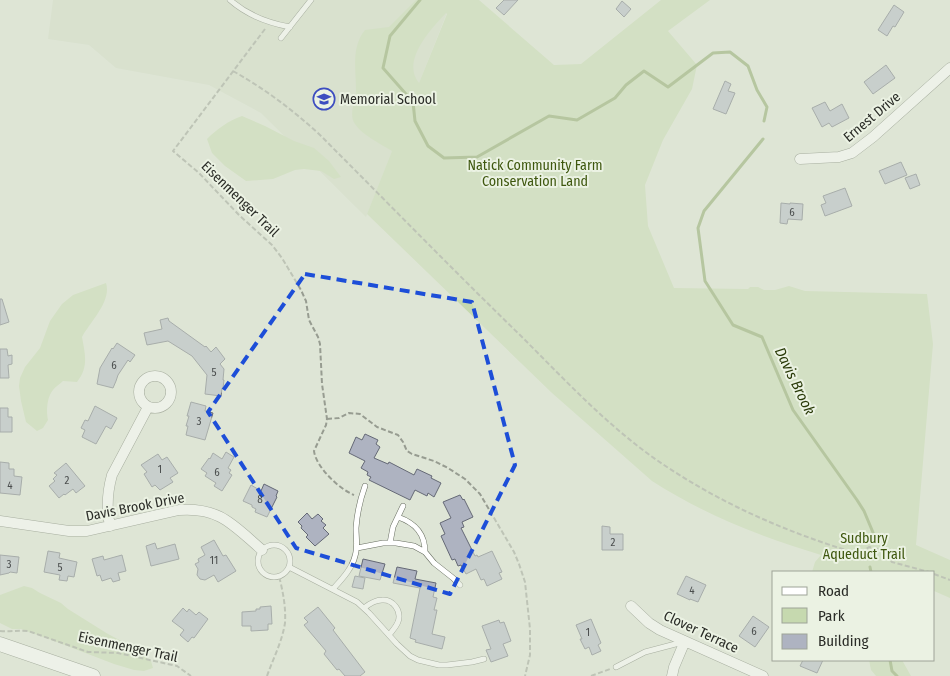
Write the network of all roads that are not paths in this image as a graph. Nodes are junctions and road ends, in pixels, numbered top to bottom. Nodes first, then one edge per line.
1 (230, 0) edge
2 (311, 0) edge
3 (290, 27) junction
4 (281, 38) dead end
5 (950, 68) edge
6 (800, 159) dead end
7 (148, 407) dead end
8 (365, 486) dead end
9 (403, 506) dead end
10 (398, 516) junction
11 (0, 521) edge
12 (110, 526) junction
13 (390, 543) junction
14 (357, 548) junction
15 (262, 550) junction
16 (425, 552) junction
17 (289, 568) junction
18 (460, 585) dead end
19 (333, 589) junction
20 (631, 606) dead end
21 (364, 608) junction
22 (389, 635) junction
23 (686, 641) junction
24 (0, 644) edge
25 (484, 659) dead end
26 (616, 667) road end
27 (93, 676) edge
28 (672, 676) edge
29 (763, 676) edge

1 - 3 lane
2 - 3 lane
3 - 4 lane
5 - 6 street, Ernest Drive
7 - 12 street
8 - 14 lane
9 - 10 lane
10 - 13 lane
10 - 16 lane
11 - 12 street, Davis Brook Drive
12 - 15 street, Davis Brook Drive
13 - 14 lane
13 - 16 lane
14 - 19 lane
15 - 17 lane
15 - 17 lane
16 - 18 lane
17 - 19 lane
19 - 21 lane
20 - 23 street, Clover Terrace
21 - 22 lane
21 - 22 lane
22 - 25 lane
23 - 26 lane
23 - 28 street
23 - 29 street, Clover Terrace
24 - 27 street

